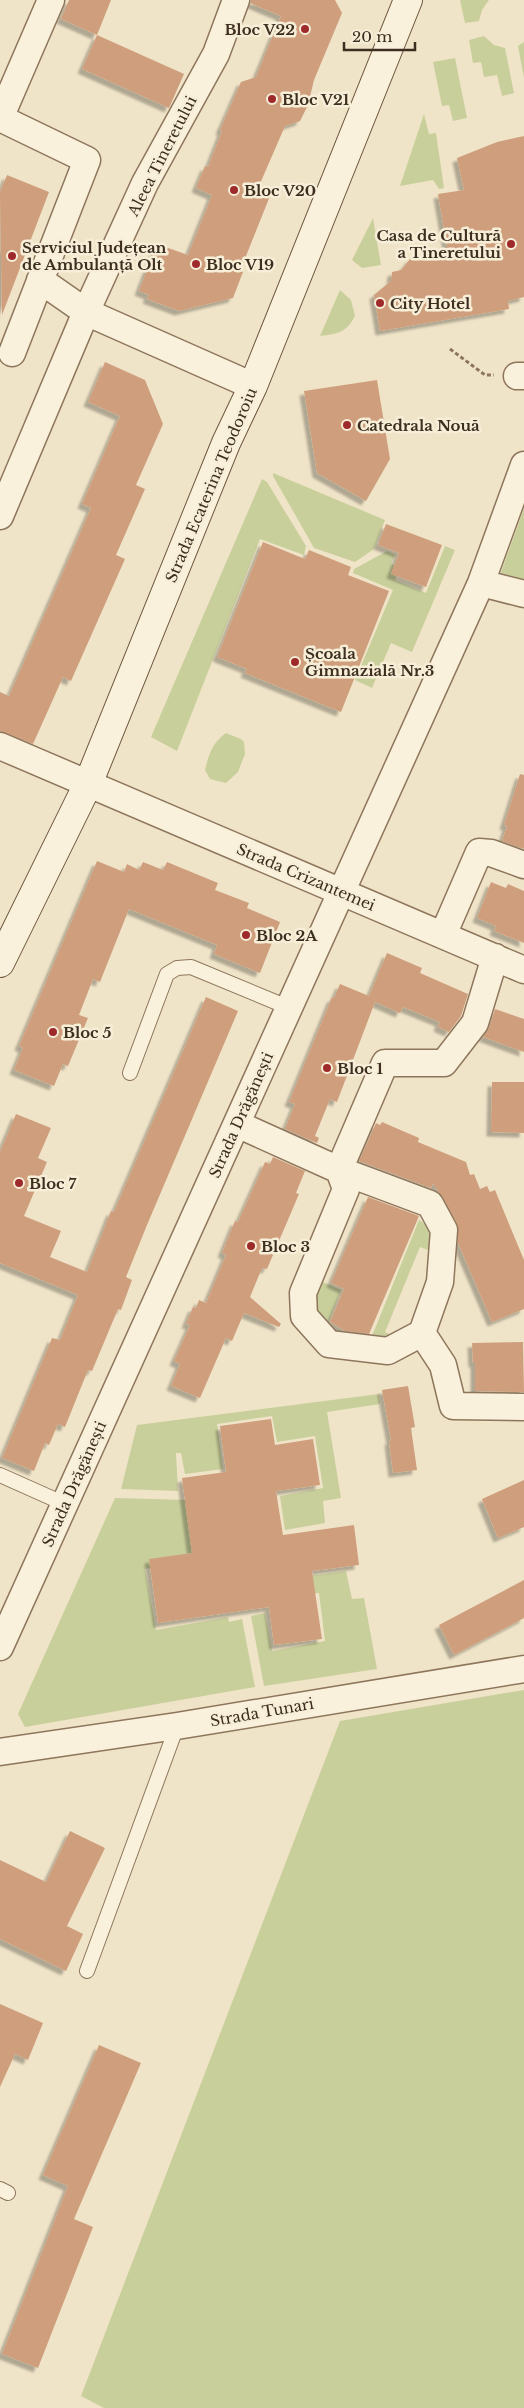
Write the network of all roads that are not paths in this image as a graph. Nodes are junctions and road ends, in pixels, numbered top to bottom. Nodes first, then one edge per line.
1 (51, 0) edge
2 (236, 0) edge
3 (408, 0) edge
4 (0, 118) edge
5 (40, 280) junction
6 (86, 312) junction
7 (12, 353) dead end
8 (253, 386) junction
9 (524, 465) edge
10 (0, 516) edge
11 (481, 583) junction
12 (524, 594) edge
13 (0, 746) edge
14 (88, 784) junction
15 (524, 865) edge
16 (342, 892) junction
17 (443, 935) junction
18 (495, 957) junction
19 (0, 963) edge
20 (524, 970) edge
21 (290, 1008) junction
22 (130, 1072) dead end
23 (237, 1124) junction
24 (339, 1170) junction
25 (422, 1333) junction
26 (524, 1406) edge
27 (0, 1475) edge
28 (65, 1504) junction
29 (0, 1647) edge
30 (524, 1669) edge
31 (177, 1726) junction
32 (0, 1752) edge
33 (86, 1971) dead end

1 - 4 street
2 - 6 street, Aleea Tineretului
3 - 8 main road, Strada Ecaterina Teodoroiu
4 - 5 street
5 - 6 street
5 - 7 street
6 - 8 street
6 - 10 street, Aleea Tineretului
8 - 14 main road, Strada Ecaterina Teodoroiu
9 - 11 street, Strada Drăgănești
11 - 12 street
11 - 16 street, Strada Drăgănești
13 - 14 street, Strada Crizantemei
14 - 16 street, Strada Crizantemei
14 - 19 main road, Strada Ecaterina Teodoroiu
15 - 17 street
16 - 17 street, Strada Crizantemei
16 - 21 street, Strada Drăgănești
17 - 18 street, Strada Crizantemei
18 - 20 street, Strada Crizantemei
18 - 24 street
21 - 22 lane
21 - 23 street, Strada Drăgănești
23 - 24 street
23 - 28 street, Strada Drăgănești
24 - 25 street
24 - 25 street
25 - 26 street
27 - 28 lane
28 - 29 street, Strada Drăgănești
30 - 31 street, Strada Tunari
31 - 32 street, Strada Tunari
31 - 33 lane

